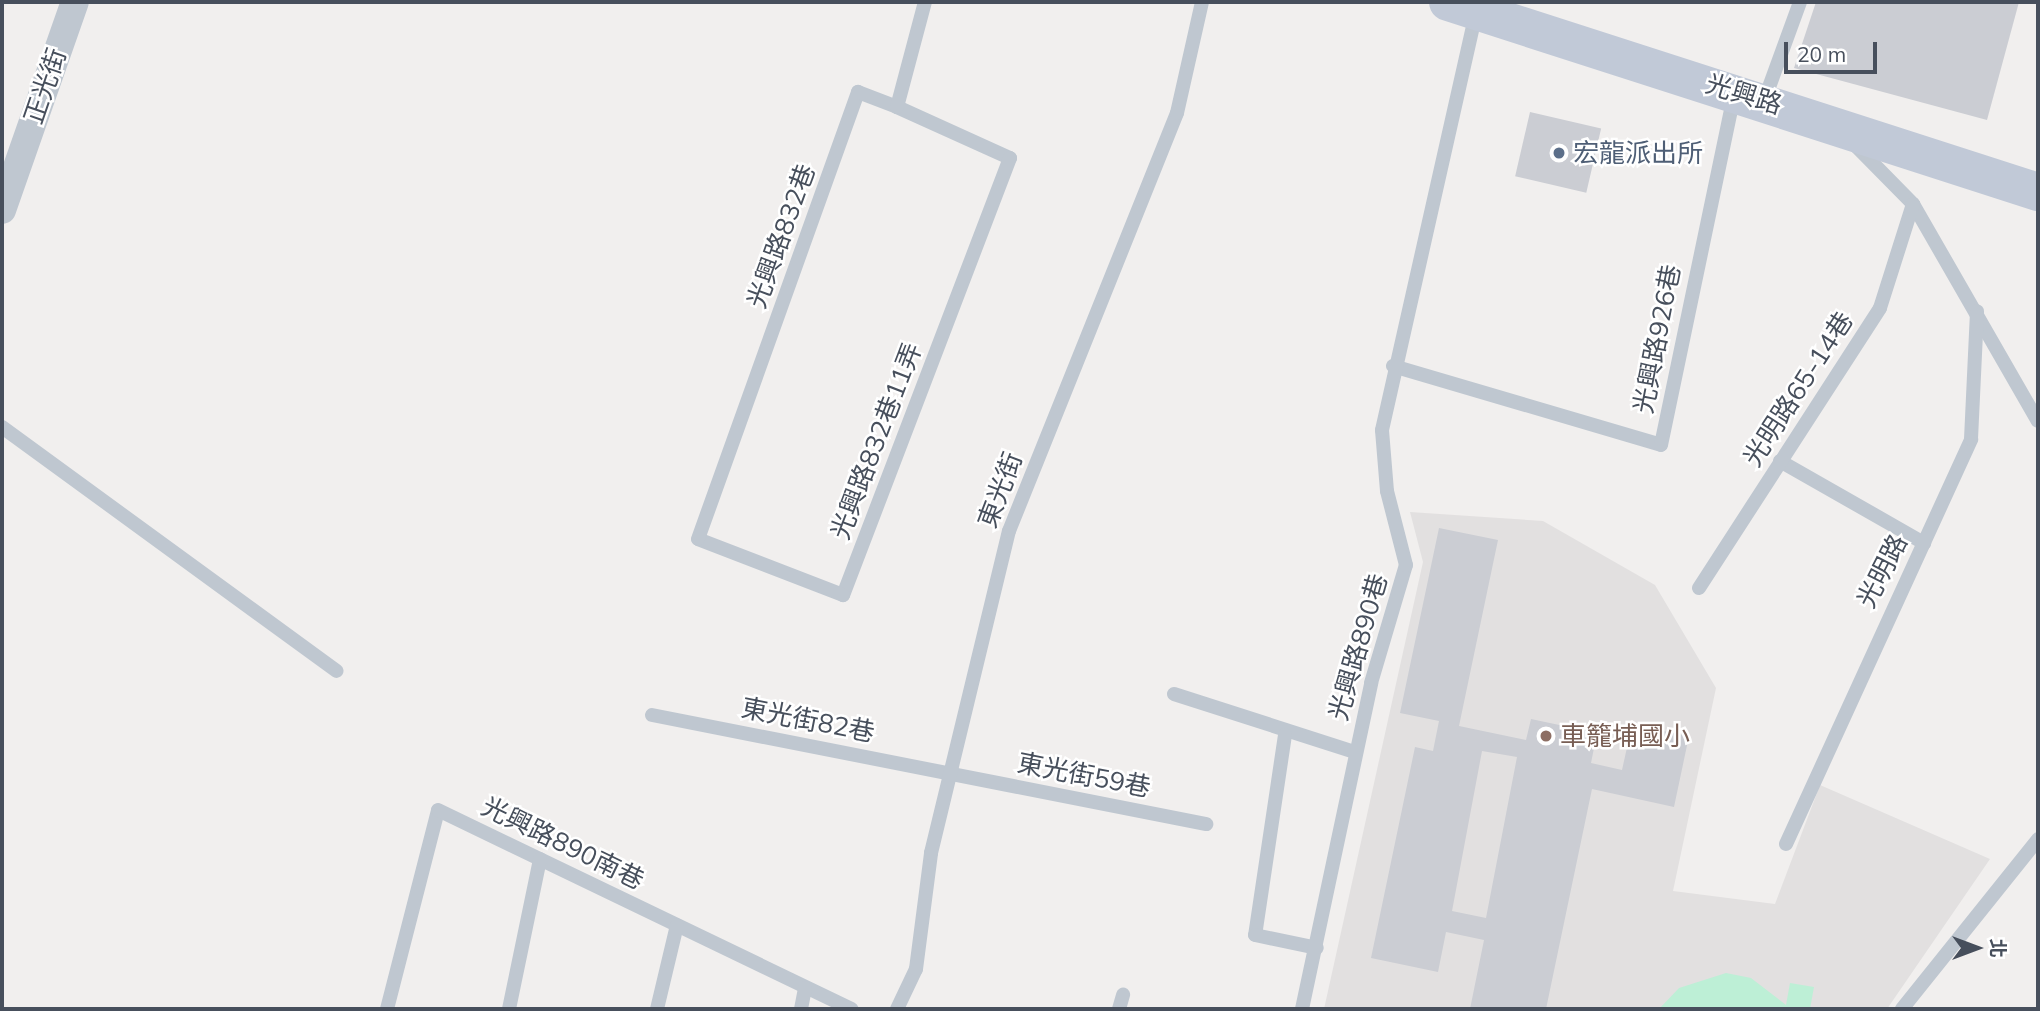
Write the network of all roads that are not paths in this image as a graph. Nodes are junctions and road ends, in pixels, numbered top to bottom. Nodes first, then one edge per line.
1 (75, 2) edge
2 (925, 2) edge
3 (1202, 2) edge
4 (1800, 2) edge
5 (1462, 6) edge
6 (1749, 96) junction
7 (897, 107) junction
8 (1833, 121) junction
9 (2038, 192) edge
10 (1913, 204) junction
11 (2, 210) edge
12 (1977, 311) junction
13 (1392, 366) junction
14 (2038, 421) edge
15 (2, 427) edge
16 (1780, 461) junction
17 (698, 539) joint
18 (1924, 543) junction
19 (1699, 588) dead end
20 (337, 671) dead end
21 (1174, 694) dead end
22 (652, 715) dead end
23 (1285, 734) junction
24 (1355, 752) junction
25 (954, 774) junction
26 (1206, 824) dead end
27 (2038, 839) edge
28 (1786, 844) dead end
29 (540, 859) junction
30 (677, 925) junction
31 (1317, 948) junction
32 (805, 988) junction
33 (387, 1009) edge
34 (509, 1009) edge
35 (657, 1009) edge
36 (801, 1009) edge
37 (852, 1009) edge
38 (897, 1009) edge
39 (1302, 1009) edge
40 (1902, 1009) edge

1 - 11 street, 正光街
2 - 7 lane
3 - 25 lane, 東光街
4 - 6 lane
5 - 6 main road, 光興路
5 - 13 lane, 光興路890巷
6 - 8 main road, 光興路
6 - 13 lane, 光興路926巷
7 - 17 lane, 光興路832巷
7 - 17 lane, 光興路832巷11弄
8 - 9 main road, 光興路
8 - 10 lane
10 - 12 lane
10 - 16 lane, 光明路65-14巷
12 - 14 lane
12 - 18 lane, 光明路
13 - 24 lane, 光興路890巷
15 - 20 lane
16 - 18 lane
16 - 19 lane, 光明路65-14巷
18 - 28 lane, 光明路
21 - 23 lane
22 - 25 lane, 東光街82巷
23 - 24 lane
23 - 31 lane
24 - 31 lane, 光興路890巷
25 - 26 lane, 東光街59巷
25 - 38 lane, 東光街
27 - 40 lane
29 - 30 lane, 光興路890南巷
29 - 33 lane, 光興路890南巷
29 - 34 lane
30 - 32 lane, 光興路890南巷
30 - 35 lane
31 - 39 lane, 光興路890巷
32 - 36 lane
32 - 37 lane, 光興路890南巷

